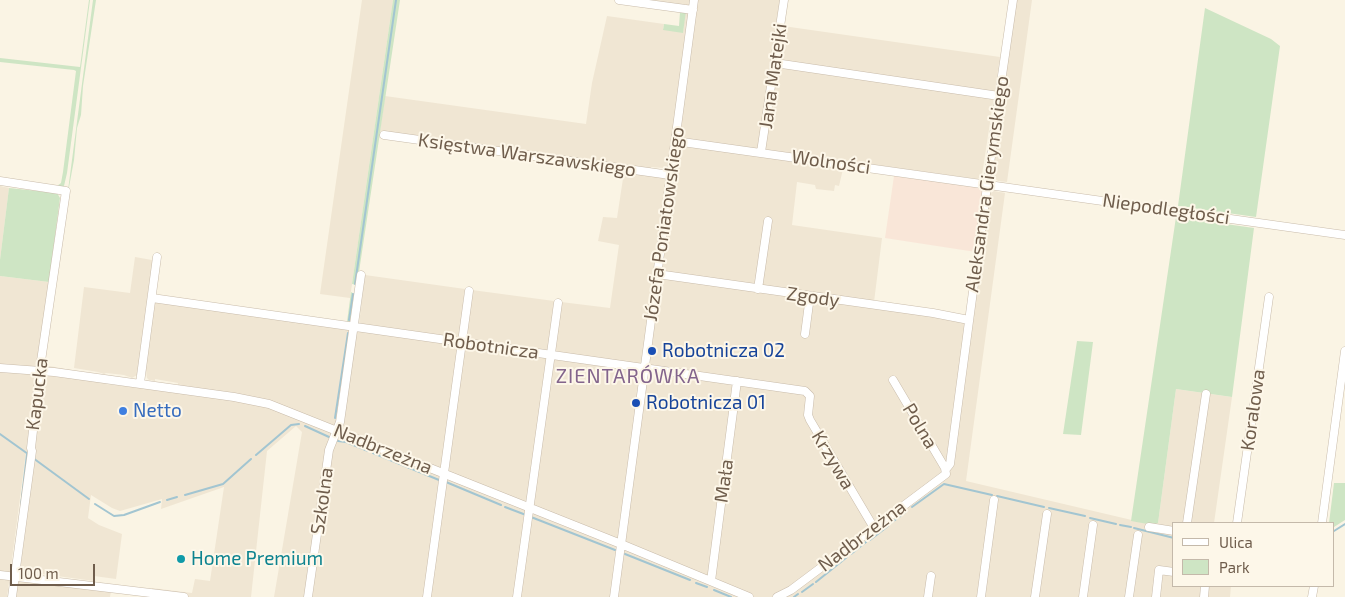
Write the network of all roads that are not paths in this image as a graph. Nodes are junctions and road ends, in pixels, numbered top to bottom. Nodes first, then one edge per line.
1 (619, 0) edge
2 (694, 0) edge
3 (784, 0) edge
4 (1014, 0) edge
5 (693, 10) junction
6 (775, 63) junction
7 (998, 96) junction
8 (384, 135) dead end
9 (675, 141) junction
10 (761, 152) junction
11 (670, 176) junction
12 (0, 182) edge
13 (987, 184) junction
14 (768, 221) dead end
15 (1345, 235) edge
16 (157, 257) dead end
17 (657, 274) junction
18 (361, 275) dead end
19 (758, 289) junction
20 (469, 290) dead end
21 (810, 296) junction
22 (1269, 297) dead end
23 (152, 298) junction
24 (558, 303) dead end
25 (969, 320) junction
26 (354, 326) junction
27 (805, 334) dead end
28 (462, 342) junction
29 (1345, 351) edge
30 (551, 354) junction
31 (645, 367) junction
32 (0, 368) edge
33 (40, 370) junction
34 (893, 380) dead end
35 (737, 381) junction
36 (140, 383) junction
37 (805, 391) joint
38 (1206, 394) dead end
39 (336, 432) junction
40 (946, 471) junction
41 (443, 474) junction
42 (994, 500) dead end
43 (529, 507) junction
44 (1047, 514) dead end
45 (1188, 522) edge
46 (1237, 522) edge
47 (1322, 522) edge
48 (1093, 524) dead end
49 (1150, 527) dead end
50 (874, 528) junction
51 (1172, 531) edge
52 (1138, 535) dead end
53 (622, 544) junction
54 (1172, 572) edge
55 (0, 575) edge
56 (931, 576) dead end
57 (15, 577) junction
58 (711, 581) junction
59 (12, 597) edge
60 (184, 597) edge
61 (308, 597) edge
62 (427, 597) edge
63 (517, 597) edge
64 (614, 597) edge
65 (749, 597) edge
66 (777, 597) edge
67 (928, 597) edge
68 (981, 597) edge
69 (1035, 597) edge
70 (1083, 597) edge
71 (1130, 597) edge
72 (1156, 597) edge

1 - 5 street
2 - 5 street, Józefa Poniatowskiego
3 - 6 street, Jana Matejki
4 - 7 street, Aleksandra Gierymskiego
5 - 9 street, Józefa Poniatowskiego
6 - 7 street
6 - 10 street, Jana Matejki
7 - 13 street, Aleksandra Gierymskiego
8 - 11 street, Księstwa Warszawskiego
9 - 10 street, Wolności
9 - 11 street, Józefa Poniatowskiego
10 - 13 street, Wolności
11 - 17 street, Józefa Poniatowskiego
12 - 33 street, Kapucka
13 - 15 street, Niepodległości
13 - 25 street, Aleksandra Gierymskiego
14 - 19 street
16 - 23 street
17 - 19 street, Zgody
17 - 31 street, Józefa Poniatowskiego
18 - 26 street, Szkolna
19 - 21 street, Zgody
20 - 28 street
21 - 25 street, Zgody
21 - 27 street
22 - 46 street, Koralowa
23 - 26 street, Robotnicza
23 - 36 street
24 - 30 street
25 - 40 street, Aleksandra Gierymskiego
26 - 28 street, Robotnicza
26 - 39 street, Szkolna
28 - 30 street, Robotnicza
28 - 41 street
29 - 47 street
30 - 31 street, Robotnicza
30 - 43 street
31 - 35 street, Robotnicza
31 - 53 street, Józefa Poniatowskiego
32 - 33 street, Nadbrzeżna
33 - 36 street, Nadbrzeżna
33 - 57 street, Kapucka
34 - 40 street, Polna
35 - 37 street, Robotnicza
35 - 58 street, Mała
36 - 39 street, Nadbrzeżna
37 - 50 street, Krzywa
38 - 45 street
39 - 41 street, Nadbrzeżna
39 - 61 street, Szkolna
40 - 50 street, Nadbrzeżna
41 - 43 street, Nadbrzeżna
41 - 62 street
42 - 68 street
43 - 53 street, Nadbrzeżna
43 - 63 street
44 - 69 street
48 - 70 street
49 - 51 street
50 - 66 street, Nadbrzeżna
52 - 71 street
53 - 58 street, Nadbrzeżna
53 - 64 street, Józefa Poniatowskiego
54 - 72 street
55 - 57 street
56 - 67 street
57 - 59 street, Kapucka
57 - 60 street
58 - 65 street, Nadbrzeżna

